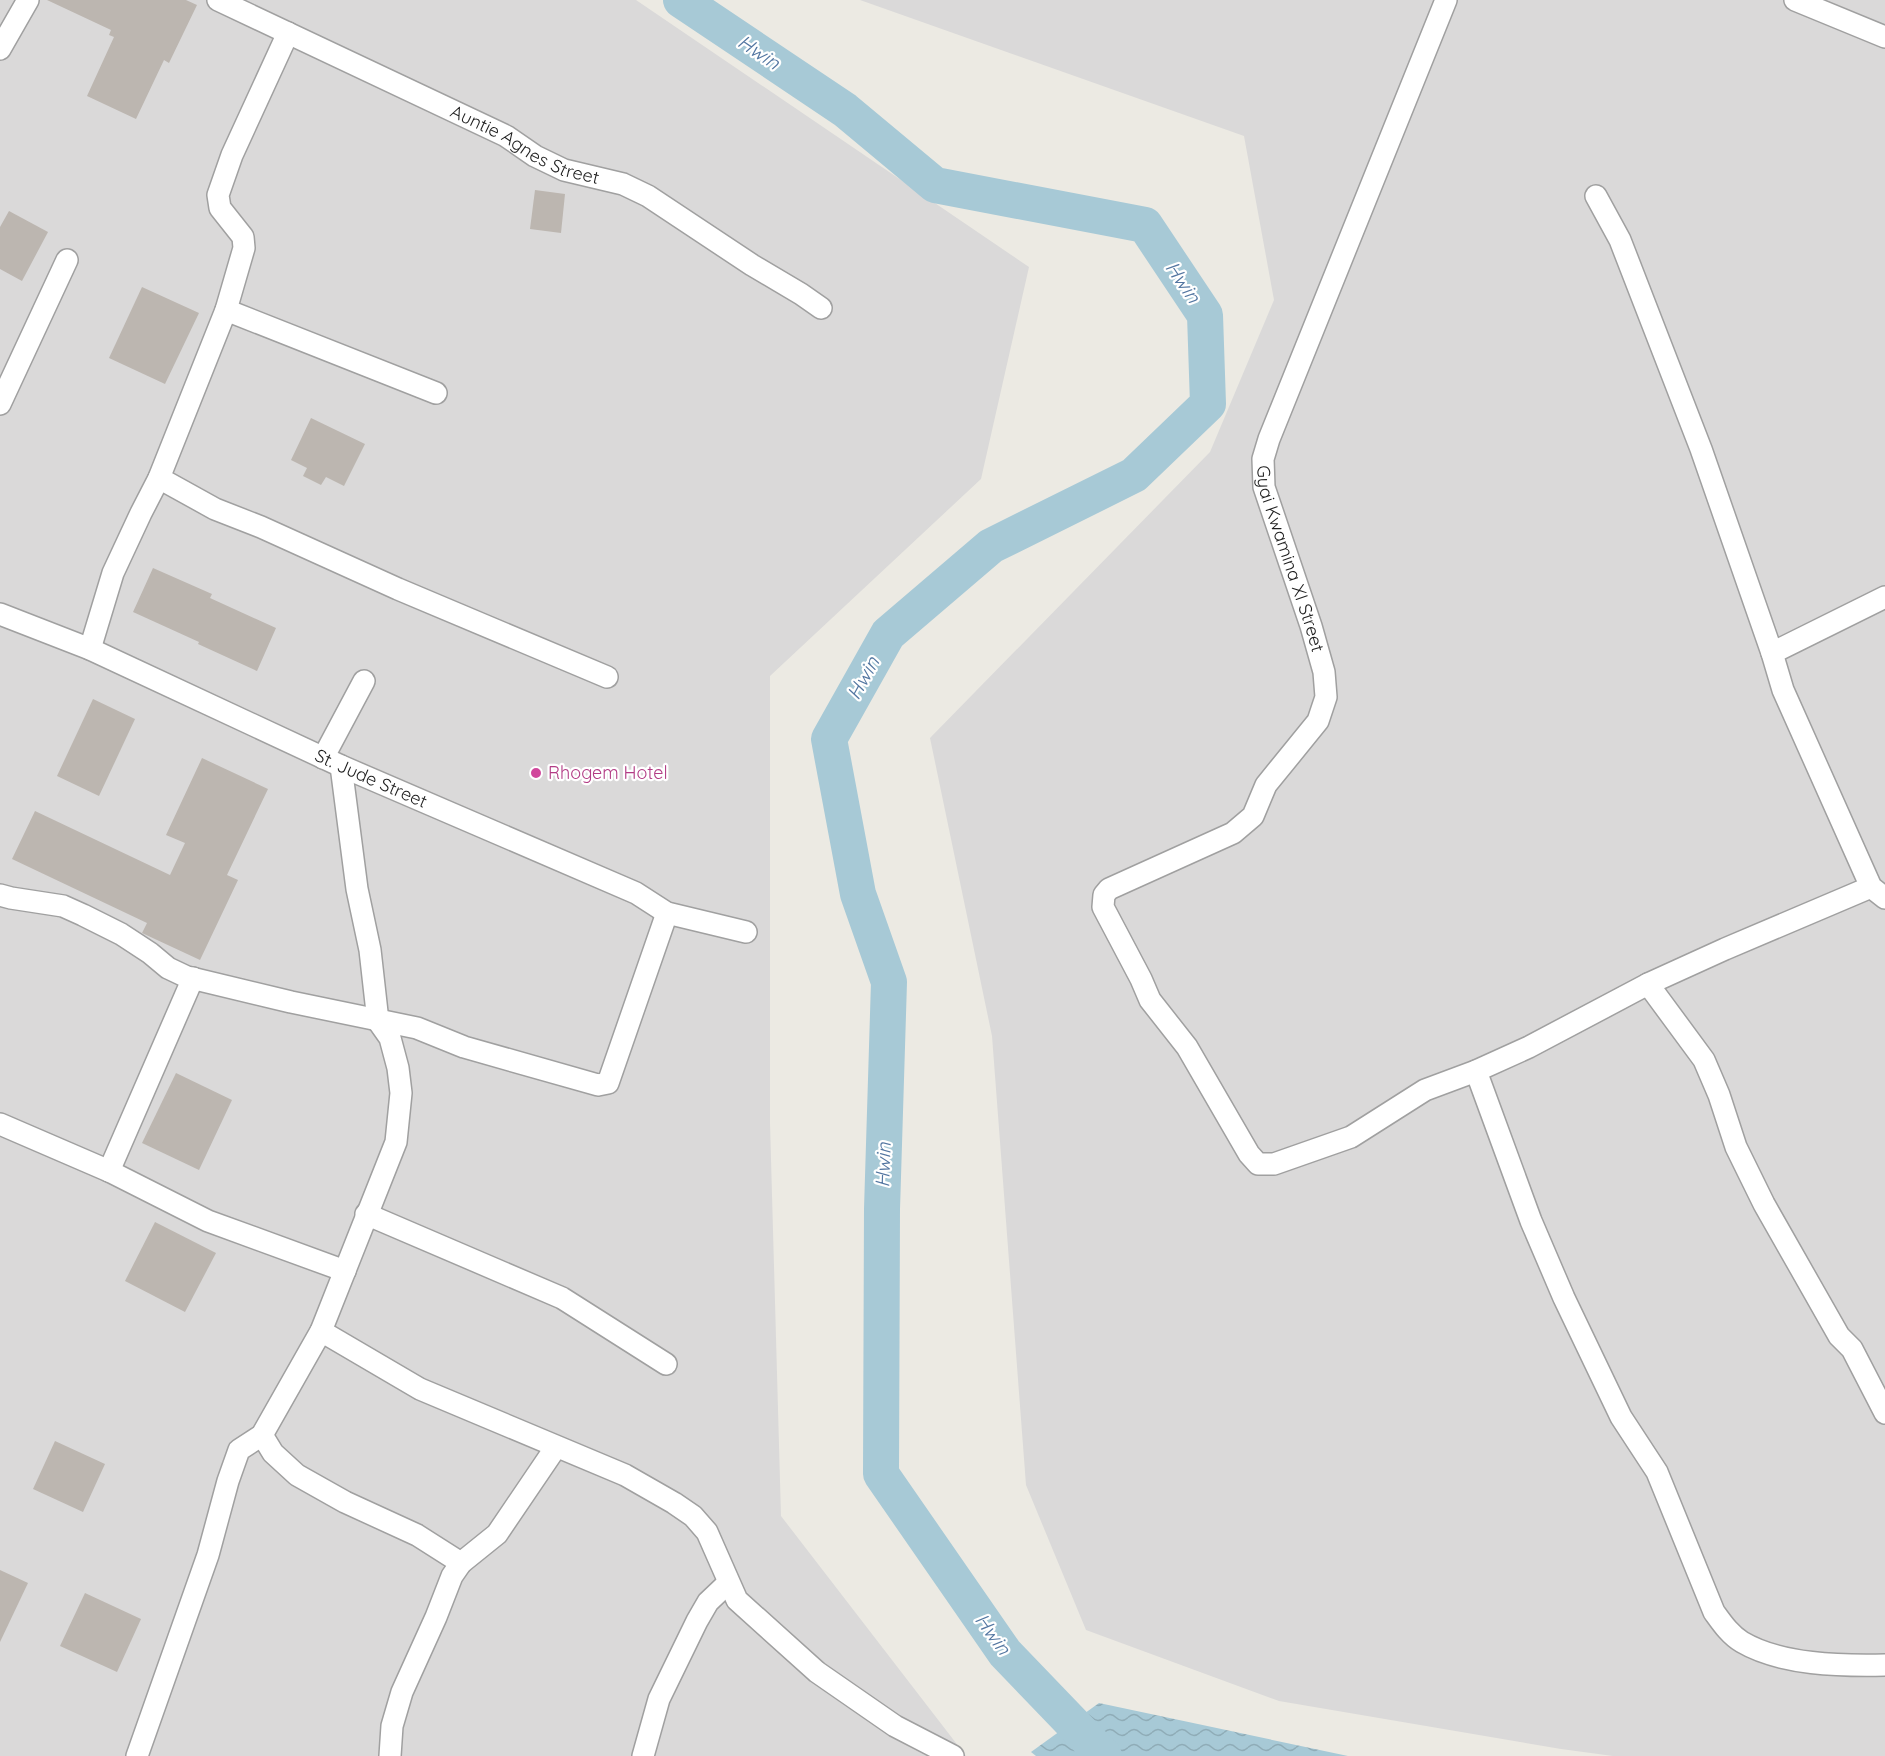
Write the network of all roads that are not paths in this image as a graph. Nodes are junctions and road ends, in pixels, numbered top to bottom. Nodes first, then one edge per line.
1 (28, 0) edge
2 (1446, 0) edge
3 (1794, 0) edge
4 (226, 2) edge
5 (288, 33) junction
6 (1885, 37) edge
7 (0, 49) edge
8 (1596, 196) dead end
9 (67, 260) dead end
10 (821, 308) dead end
11 (226, 310) junction
12 (436, 393) dead end
13 (0, 404) edge
14 (159, 478) junction
15 (1885, 597) edge
16 (0, 614) edge
17 (90, 649) junction
18 (1772, 653) junction
19 (607, 677) dead end
20 (364, 681) dead end
21 (332, 762) junction
22 (1878, 893) edge
23 (0, 895) edge
24 (667, 913) junction
25 (746, 932) dead end
26 (193, 978) junction
27 (1648, 984) junction
28 (378, 1021) junction
29 (1476, 1071) junction
30 (0, 1124) edge
31 (109, 1171) junction
32 (366, 1214) junction
33 (345, 1271) junction
34 (321, 1331) junction
35 (666, 1364) dead end
36 (1885, 1413) edge
37 (261, 1435) junction
38 (556, 1447) junction
39 (461, 1563) junction
40 (728, 1583) junction
41 (1885, 1665) edge
42 (137, 1756) edge
43 (390, 1756) edge
44 (643, 1756) edge
45 (953, 1756) edge

1 - 7 street
2 - 29 street, Gyai Kwamina XI Street
3 - 6 street
4 - 5 street, Auntie Agnes Street
5 - 10 street, Auntie Agnes Street
5 - 11 street
8 - 18 street
9 - 13 street
11 - 12 street
11 - 14 street
14 - 17 street
14 - 19 street
15 - 18 street
16 - 17 street, St. Jude Street
17 - 21 street, St. Jude Street
18 - 22 street
20 - 21 street
21 - 24 street, St. Jude Street
21 - 28 street
22 - 27 street
23 - 26 street
24 - 25 street, St. Jude Street
24 - 28 street
26 - 28 street
26 - 31 street
27 - 29 street
27 - 36 street
28 - 32 street
29 - 41 street
30 - 31 street
31 - 33 street
32 - 33 street
32 - 35 street
33 - 34 street
34 - 37 street
34 - 38 street
37 - 39 street
37 - 42 street
38 - 39 street
38 - 40 street
39 - 43 street
40 - 44 street
40 - 45 street

